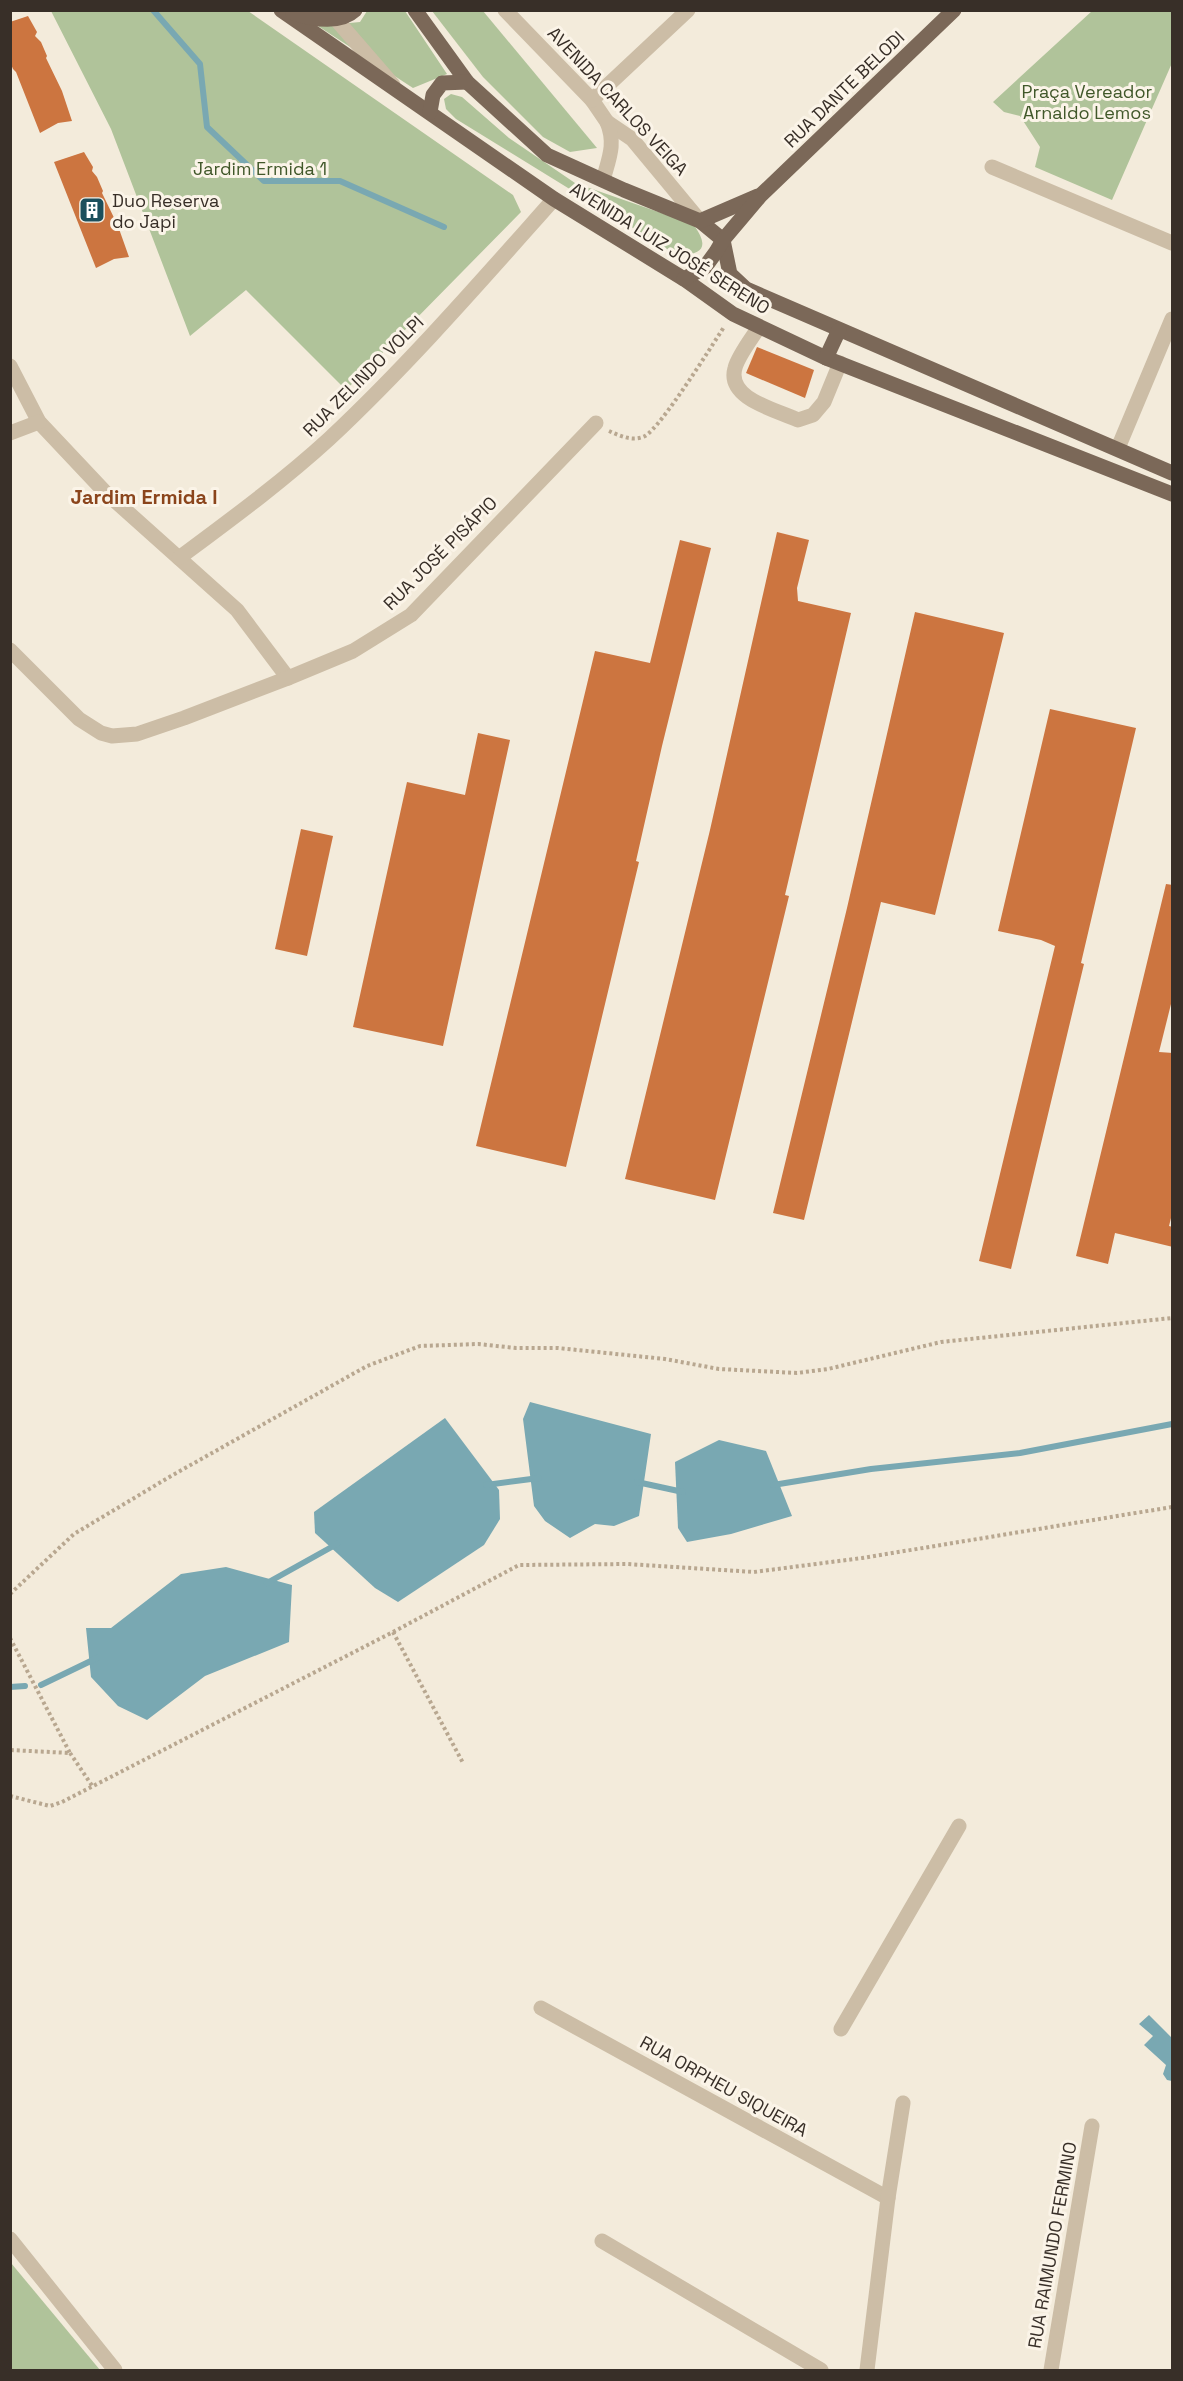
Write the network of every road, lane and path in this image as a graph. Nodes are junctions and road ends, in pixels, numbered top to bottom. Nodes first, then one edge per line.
1 (281, 10) edge
2 (287, 10) edge
3 (355, 10) edge
4 (415, 10) edge
5 (505, 10) edge
6 (688, 10) edge
7 (954, 10) edge
8 (331, 15) edge
9 (467, 82) junction
10 (399, 91) junction
11 (592, 100) junction
12 (430, 112) junction
13 (607, 122) junction
14 (992, 167) dead end
15 (603, 180) junction
16 (761, 195) junction
17 (554, 199) junction
18 (700, 221) junction
19 (723, 240) junction
20 (1173, 243) edge
21 (684, 279) junction
22 (733, 314) junction
23 (1173, 319) edge
24 (759, 327) junction
25 (839, 330) junction
26 (833, 360) junction
27 (10, 366) edge
28 (39, 422) junction
29 (596, 423) joint
30 (10, 433) edge
31 (1118, 448) junction
32 (1173, 473) edge
33 (1173, 494) edge
34 (179, 558) junction
35 (10, 650) edge
36 (288, 678) junction
37 (1173, 1318) edge
38 (1173, 1507) edge
39 (10, 1594) edge
40 (393, 1632) junction
41 (10, 1638) edge
42 (10, 1750) edge
43 (70, 1753) junction
44 (463, 1763) dead end
45 (93, 1787) junction
46 (10, 1796) edge
47 (958, 1826) dead end
48 (541, 2008) dead end
49 (841, 2029) dead end
50 (903, 2103) dead end
51 (1092, 2126) dead end
52 (888, 2198) junction
53 (10, 2239) edge
54 (602, 2241) dead end
55 (115, 2370) edge
56 (821, 2370) edge
57 (867, 2370) edge
58 (1051, 2370) edge

1 - 10 main road, AVENIDA LUIZ JOSÉ SERENO
2 - 8 main road
3 - 8 main road
4 - 9 main road, AVENIDA LUIZ JOSÉ SERENO
5 - 11 street, AVENIDA CARLOS VEIGA
6 - 11 street
7 - 16 main road, RUA DANTE BELODI
8 - 10 street
9 - 12 main road
9 - 15 main road, AVENIDA LUIZ JOSÉ SERENO
10 - 12 main road, AVENIDA LUIZ JOSÉ SERENO
11 - 13 street, AVENIDA CARLOS VEIGA
12 - 17 main road, AVENIDA LUIZ JOSÉ SERENO
13 - 15 street
13 - 18 street, AVENIDA CARLOS VEIGA
14 - 20 street
15 - 18 main road, AVENIDA LUIZ JOSÉ SERENO
16 - 18 main road
16 - 19 main road
17 - 21 main road, AVENIDA LUIZ JOSÉ SERENO
17 - 34 street, RUA ZELINDO VOLPI
18 - 19 main road, AVENIDA LUIZ JOSÉ SERENO
19 - 21 main road
19 - 25 main road, AVENIDA LUIZ JOSÉ SERENO
21 - 22 main road, AVENIDA LUIZ JOSÉ SERENO
22 - 24 main road, AVENIDA LUIZ JOSÉ SERENO
22 - 29 path
23 - 31 street
24 - 26 main road, AVENIDA LUIZ JOSÉ SERENO
24 - 26 street
25 - 26 main road
25 - 31 main road, AVENIDA LUIZ JOSÉ SERENO
26 - 33 main road, AVENIDA LUIZ JOSÉ SERENO
27 - 28 street
28 - 30 street
28 - 34 street
29 - 36 street, RUA JOSÉ PISÁPIO
31 - 32 main road, AVENIDA LUIZ JOSÉ SERENO
34 - 36 street
35 - 36 street, RUA JOSÉ PISÁPIO
37 - 39 path
38 - 40 path
40 - 44 path
40 - 45 path
41 - 43 path
42 - 43 path
43 - 45 path
45 - 46 path
47 - 49 street
48 - 52 street, RUA ORPHEU SIQUEIRA
50 - 52 street
51 - 58 street, RUA RAIMUNDO FERMINO
52 - 57 street
53 - 55 street
54 - 56 street

